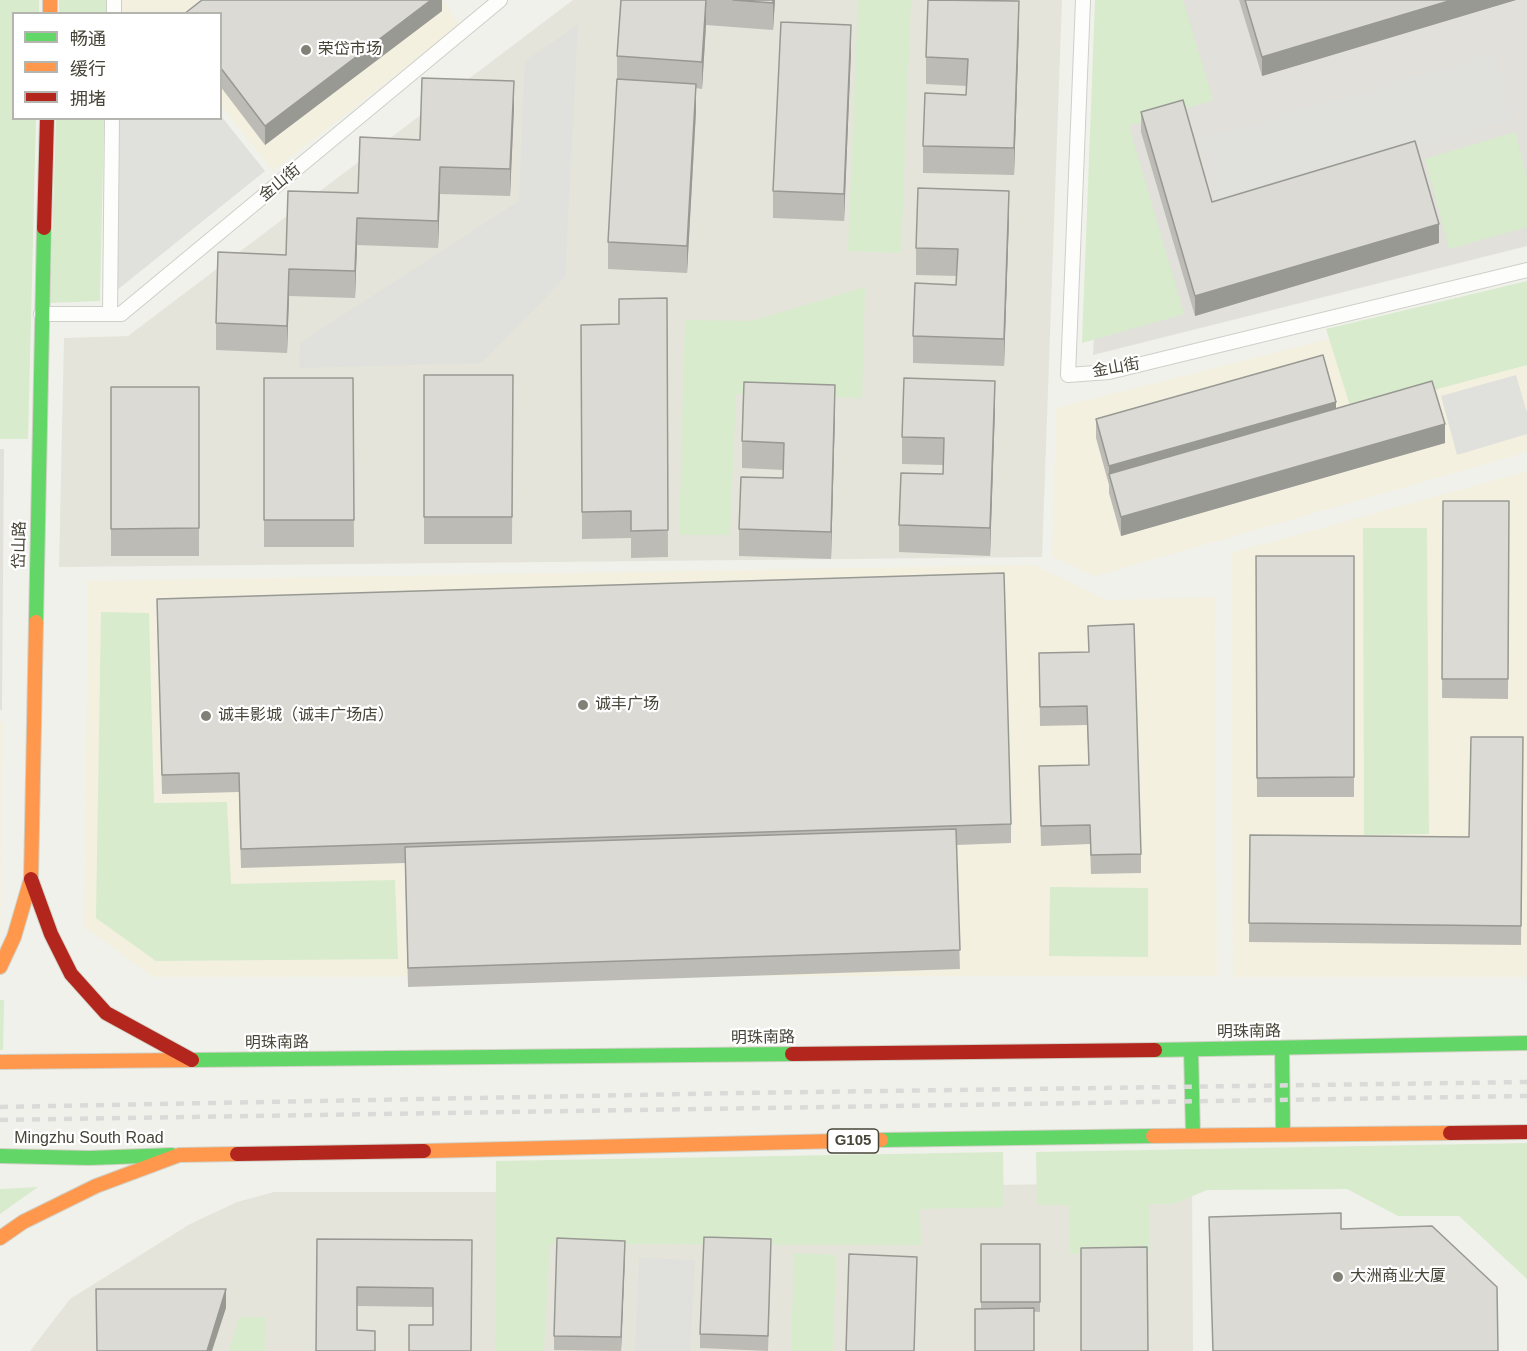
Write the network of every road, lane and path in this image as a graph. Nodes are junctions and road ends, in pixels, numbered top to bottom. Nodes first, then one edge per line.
1 (500, 0) edge
2 (1083, 0) edge
3 (47, 120) edge
4 (112, 120) edge
5 (1527, 270) edge
6 (41, 314) junction
7 (110, 314) junction
8 (31, 879) junction
9 (0, 967) edge
10 (1527, 1043) edge
11 (1282, 1048) junction
12 (1191, 1050) junction
13 (192, 1060) junction
14 (0, 1062) edge
15 (1527, 1132) edge
16 (1283, 1134) junction
17 (1193, 1135) junction
18 (179, 1155) junction
19 (0, 1156) edge
20 (0, 1238) edge

1 - 7 lane, 金山街
2 - 5 lane, 金山街
3 - 6 main road, 岱山路
4 - 7 lane
6 - 7 lane, 金山街
6 - 8 main road, 岱山路
8 - 9 main road, 岱山路
8 - 13 main road
10 - 11 main road, 明珠南路
11 - 12 main road, 明珠南路
11 - 16 main road
12 - 13 main road, 明珠南路
12 - 17 main road
13 - 14 main road, 明珠南路
15 - 16 main road, G105
16 - 17 main road, G105
17 - 18 main road, G105
18 - 19 main road, Mingzhu South Road
18 - 20 main road

